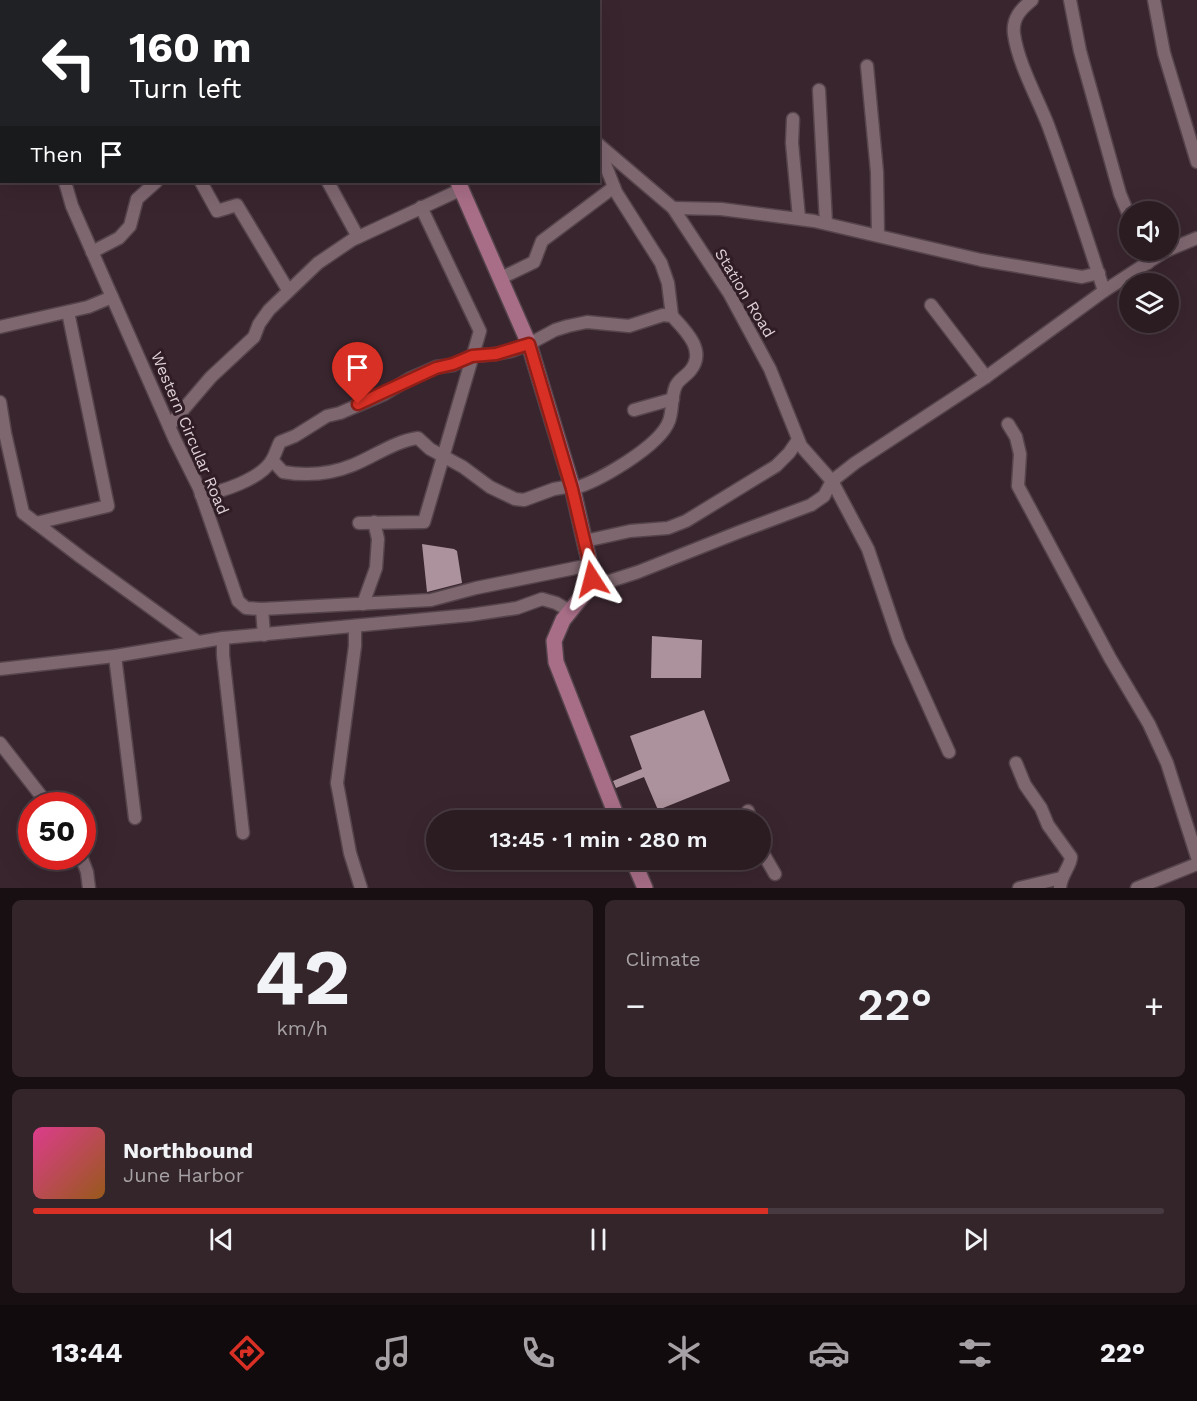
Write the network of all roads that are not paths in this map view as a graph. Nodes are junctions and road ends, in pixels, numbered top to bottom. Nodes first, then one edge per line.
1 (1032, 0) edge
2 (1070, 0) edge
3 (1154, 0) edge
4 (1017, 6) edge
5 (867, 66) dead end
6 (819, 90) dead end
7 (793, 119) dead end
8 (600, 147) edge
9 (600, 150) edge
10 (1197, 162) edge
11 (65, 183) edge
12 (155, 183) edge
13 (202, 183) edge
14 (329, 183) edge
15 (460, 185) edge
16 (614, 187) junction
17 (1123, 201) edge
18 (421, 207) junction
19 (673, 208) junction
20 (799, 218) junction
21 (826, 223) junction
22 (878, 235) junction
23 (358, 237) junction
24 (1197, 238) edge
25 (1179, 245) edge
26 (92, 252) junction
27 (1151, 261) edge
28 (1148, 263) joint
29 (1099, 273) junction
30 (501, 278) junction
31 (288, 290) junction
32 (1104, 291) junction
33 (112, 297) junction
34 (931, 305) dead end
35 (68, 312) junction
36 (672, 316) junction
37 (0, 327) edge
38 (529, 344) junction
39 (472, 356) junction
40 (986, 377) junction
41 (673, 399) junction
42 (0, 402) edge
43 (634, 410) dead end
44 (1008, 424) dead end
45 (169, 426) junction
46 (798, 440) junction
47 (442, 456) junction
48 (272, 460) junction
49 (832, 481) junction
50 (572, 488) junction
51 (201, 495) junction
52 (374, 522) junction
53 (36, 523) junction
54 (359, 523) dead end
55 (585, 541) junction
56 (591, 572) junction
57 (363, 604) junction
58 (261, 609) junction
59 (570, 611) junction
60 (355, 626) junction
61 (264, 635) junction
62 (223, 638) junction
63 (198, 642) junction
64 (115, 656) junction
65 (0, 669) edge
66 (0, 743) edge
67 (949, 752) dead end
68 (1016, 763) dead end
69 (38, 792) edge
70 (614, 810) edge
71 (135, 818) dead end
72 (243, 833) dead end
73 (1197, 857) edge
74 (1197, 864) edge
75 (771, 867) edge
76 (86, 870) edge
77 (640, 870) edge
78 (775, 874) dead end
79 (1060, 883) edge
80 (89, 888) edge
81 (360, 888) edge
82 (645, 888) edge
83 (1018, 888) edge
84 (1137, 888) edge

1 - 4 street
2 - 17 street
3 - 10 street
4 - 29 street
5 - 22 street
6 - 21 street
7 - 20 street
8 - 19 street, Station Road
9 - 16 street
11 - 26 street, Western Circular Road
12 - 26 street
13 - 31 street
14 - 23 street
15 - 18 street
15 - 30 main road
16 - 30 street
16 - 36 street
18 - 23 street
18 - 39 street
19 - 20 street
19 - 46 street, Station Road
20 - 21 street
21 - 22 street
22 - 29 street
23 - 31 street
24 - 25 street
26 - 33 street, Western Circular Road
27 - 28 street
28 - 32 street
29 - 32 street
30 - 38 main road
31 - 45 street
32 - 40 street
33 - 35 street
33 - 45 street, Western Circular Road
34 - 40 street
35 - 37 street
35 - 53 street
36 - 38 street
36 - 41 street
38 - 39 street
38 - 50 main road
39 - 47 street
39 - 48 street
40 - 49 street
41 - 43 street
41 - 50 street
42 - 53 street
44 - 73 street
45 - 51 street, Western Circular Road
46 - 49 street, Station Road
46 - 55 street
47 - 48 street
47 - 50 street
47 - 52 street
48 - 51 street
49 - 56 street
49 - 67 street, Station Road
50 - 55 main road
51 - 58 street, Western Circular Road
52 - 54 street
52 - 57 street
53 - 63 street
55 - 56 main road
56 - 57 street, Western Circular Road
56 - 59 main road
57 - 58 street, Western Circular Road
58 - 61 street
59 - 60 street
59 - 70 main road
60 - 61 street
60 - 81 street
61 - 62 street
62 - 63 street
62 - 72 street
63 - 64 street
64 - 65 street
64 - 71 street
66 - 69 street
68 - 79 street
74 - 84 street
75 - 78 street
76 - 80 street
77 - 82 main road
79 - 83 street

